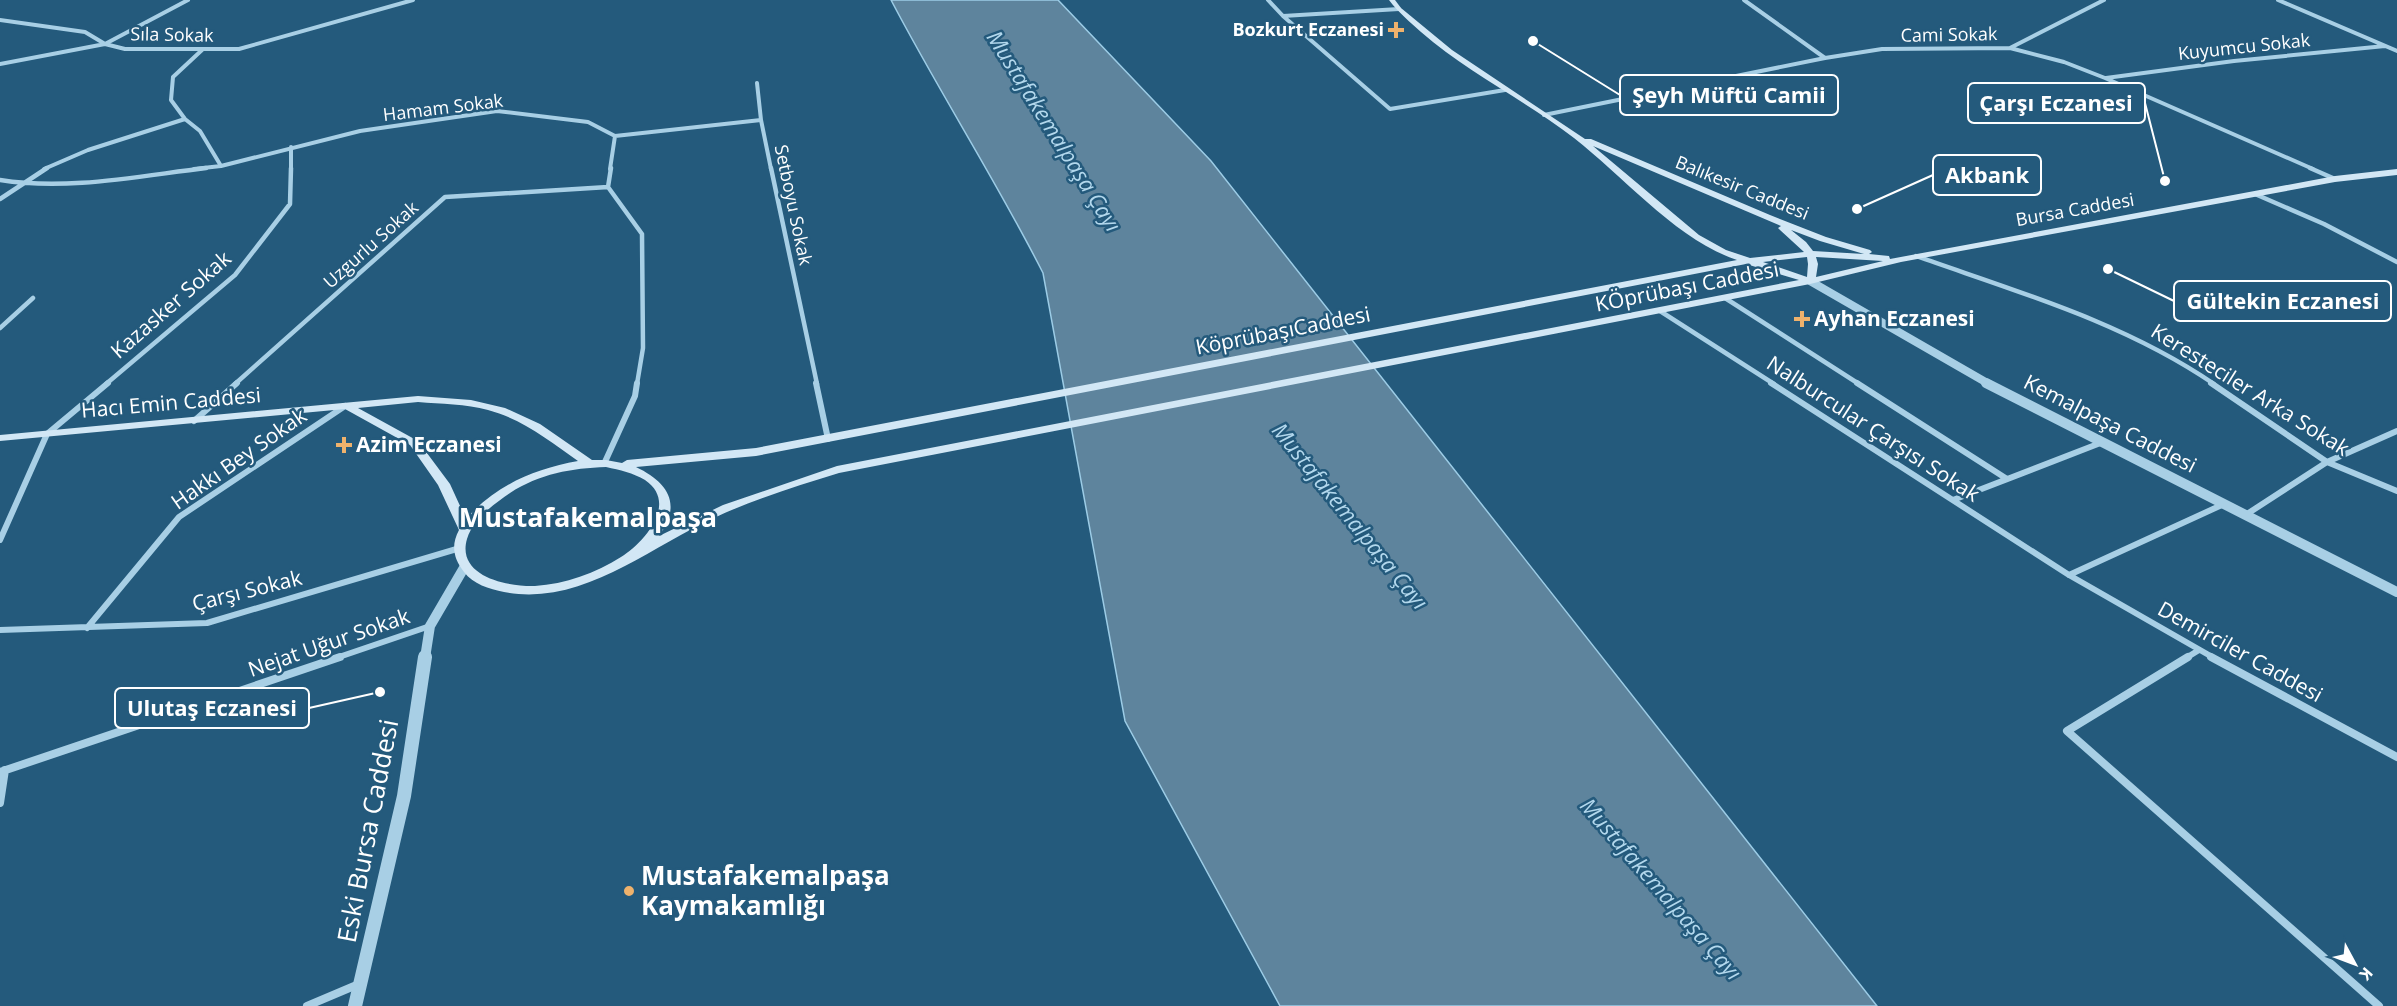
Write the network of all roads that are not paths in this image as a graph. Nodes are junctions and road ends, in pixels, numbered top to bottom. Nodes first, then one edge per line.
1 (188, 0) edge
2 (413, 0) edge
3 (1268, 0) edge
4 (1392, 0) edge
5 (1744, 0) edge
6 (2104, 0) edge
7 (2278, 0) edge
8 (1399, 9) junction
9 (1283, 16) junction
10 (0, 20) edge
11 (105, 44) junction
12 (2385, 46) junction
13 (2010, 48) junction
14 (202, 50) junction
15 (2397, 51) edge
16 (1826, 58) junction
17 (0, 64) edge
18 (2105, 78) junction
19 (757, 83) dead end
20 (1505, 90) junction
21 (1544, 115) junction
22 (185, 119) junction
23 (762, 120) junction
24 (615, 136) junction
25 (1576, 136) junction
26 (291, 147) junction
27 (221, 166) junction
28 (2397, 172) edge
29 (2335, 179) junction
30 (0, 180) edge
31 (19, 183) junction
32 (608, 187) junction
33 (2255, 194) junction
34 (0, 199) edge
35 (1767, 217) junction
36 (1812, 254) junction
37 (1916, 256) junction
38 (1901, 259) junction
39 (1746, 261) junction
40 (2397, 262) edge
41 (1810, 281) junction
42 (33, 298) dead end
43 (1725, 298) junction
44 (1660, 311) junction
45 (0, 328) edge
46 (346, 406) junction
47 (194, 422) junction
48 (2397, 431) edge
49 (47, 434) junction
50 (0, 438) edge
51 (828, 438) junction
52 (2104, 442) junction
53 (2327, 462) junction
54 (589, 464) junction
55 (610, 464) junction
56 (2007, 479) junction
57 (2397, 491) edge
58 (1953, 500) junction
59 (2226, 503) junction
60 (2247, 514) junction
61 (465, 529) junction
62 (0, 540) edge
63 (459, 548) junction
64 (627, 559) junction
65 (465, 566) junction
66 (2069, 575) junction
67 (2397, 592) edge
68 (430, 626) junction
69 (87, 628) junction
70 (0, 630) edge
71 (2199, 650) junction
72 (2397, 757) edge
73 (3, 771) edge
74 (0, 803) edge
75 (362, 983) junction
76 (307, 1006) edge
77 (355, 1006) edge
78 (2379, 1006) edge

1 - 11 street
2 - 14 street, Sıla Sokak
3 - 9 street
4 - 8 main road, Balıkesir Caddesi
5 - 16 street
6 - 13 street
7 - 12 street
8 - 9 street
8 - 20 main road, Balıkesir Caddesi
9 - 20 street
10 - 11 street
11 - 14 street, Sıla Sokak
11 - 17 street
12 - 15 street
12 - 18 street, Kuyumcu Sokak
13 - 16 street, Cami Sokak
13 - 18 street, Cami Sokak
14 - 22 street
16 - 21 street, Cami Sokak
18 - 29 street, Cami Sokak
19 - 23 street
20 - 21 main road, Balıkesir Caddesi
21 - 25 main road, Balıkesir Caddesi
22 - 27 street
22 - 31 street
23 - 24 street, Setboyu Sokak
23 - 51 street, Setboyu Sokak
24 - 26 street, Hamam Sokak
24 - 32 street
25 - 35 main road, Balıkesir Caddesi
25 - 39 main road, Balıkesir Caddesi
26 - 27 street, Hamam Sokak
26 - 49 street, Kazasker Sokak
27 - 31 street, Hamam Sokak
28 - 29 main road, Bursa Caddesi
29 - 33 main road, Bursa Caddesi
30 - 31 street, Hamam Sokak
31 - 34 street
32 - 47 street, Uzgurlu Sokak
32 - 55 street
33 - 37 main road, Bursa Caddesi
33 - 40 street
35 - 36 main road
35 - 38 main road, Balıkesir Caddesi
36 - 38 main road, Bursa Caddesi
36 - 39 main road, Bursa Caddesi
36 - 41 main road
37 - 38 main road, Bursa Caddesi
37 - 53 street, Keresteciler Arka Sokak
38 - 41 main road, Bursa Caddesi
39 - 41 main road, Balıkesir Caddesi
39 - 51 main road, KöprübaşıCaddesi
41 - 43 main road, KÖprübaşı Caddesi
41 - 52 street, Kemalpaşa Caddesi
42 - 45 street
43 - 44 main road, KÖprübaşı Caddesi
43 - 56 street
44 - 58 street, Nalburcular Çarşısı Sokak
44 - 64 main road, KÖprübaşı Caddesi
46 - 47 main road, Hacı Emin Caddesi
46 - 54 main road, Hacı Emin Caddesi
46 - 61 main road
46 - 69 street, Hakkı Bey Sokak
47 - 49 main road, Hacı Emin Caddesi
48 - 53 street
49 - 50 main road, Hacı Emin Caddesi
49 - 62 street
51 - 55 main road, KöprübaşıCaddesi
52 - 56 street
52 - 59 street, Kemalpaşa Caddesi
53 - 57 street, Keresteciler Arka Sokak
53 - 60 street
54 - 55 main road
54 - 61 main road
55 - 64 main road
56 - 58 street
58 - 66 street, Nalburcular Çarşısı Sokak
59 - 60 street, Kemalpaşa Caddesi
59 - 66 street
60 - 67 street, Kemalpaşa Caddesi
61 - 63 main road
63 - 65 main road
63 - 69 street, Çarşı Sokak
64 - 65 main road
65 - 68 street, Eski Bursa Caddesi
66 - 71 street, Demirciler Caddesi
68 - 73 street, Nejat Uğur Sokak
68 - 75 street, Eski Bursa Caddesi
69 - 70 street, Çarşı Sokak
71 - 72 street, Demirciler Caddesi
71 - 78 street
73 - 74 street
75 - 76 street
75 - 77 street, Eski Bursa Caddesi

